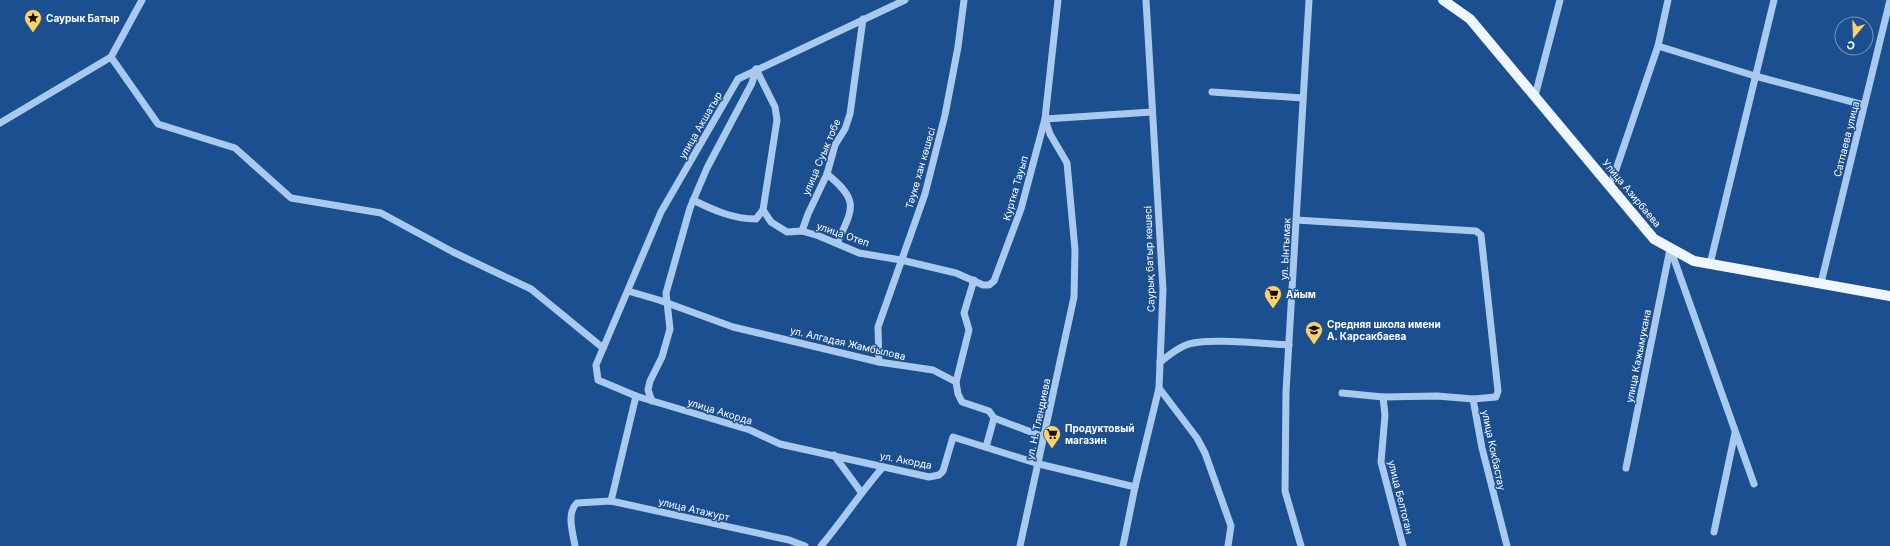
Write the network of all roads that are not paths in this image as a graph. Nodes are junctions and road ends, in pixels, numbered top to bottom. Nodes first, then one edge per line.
1 (142, 0) edge
2 (905, 0) edge
3 (964, 0) edge
4 (1058, 0) edge
5 (1146, 0) edge
6 (1309, 0) edge
7 (1443, 0) edge
8 (1560, 0) edge
9 (1668, 0) edge
10 (1774, 0) edge
11 (1890, 0) edge
12 (1457, 5) edge
13 (863, 18) junction
14 (1658, 46) junction
15 (111, 57) junction
16 (756, 69) junction
17 (1755, 76) junction
18 (1212, 92) dead end
19 (1536, 96) junction
20 (1303, 98) junction
21 (1864, 105) junction
22 (1152, 112) junction
23 (1045, 119) junction
24 (0, 123) edge
25 (827, 174) junction
26 (1610, 187) junction
27 (694, 200) junction
28 (764, 210) junction
29 (1296, 220) junction
30 (802, 231) junction
31 (837, 243) junction
32 (1670, 248) junction
33 (901, 260) junction
34 (1710, 264) junction
35 (974, 280) junction
36 (1821, 283) junction
37 (628, 291) junction
38 (1890, 296) edge
39 (667, 303) junction
40 (1289, 345) junction
41 (604, 348) junction
42 (879, 362) junction
43 (1160, 362) junction
44 (601, 382) joint
45 (956, 382) junction
46 (1159, 388) junction
47 (1342, 393) dead end
48 (636, 396) junction
49 (1383, 397) junction
50 (1473, 399) junction
51 (652, 401) junction
52 (994, 418) junction
53 (1735, 431) junction
54 (1044, 437) junction
55 (986, 447) junction
56 (834, 455) junction
57 (1038, 464) junction
58 (883, 467) junction
59 (1626, 468) dead end
60 (1754, 484) dead end
61 (1135, 486) junction
62 (861, 492) junction
63 (611, 501) junction
64 (1714, 532) dead end
65 (575, 546) edge
66 (805, 546) edge
67 (821, 546) edge
68 (1020, 546) edge
69 (1123, 546) edge
70 (1228, 546) edge
71 (1301, 546) edge
72 (1403, 546) edge
73 (1506, 546) edge

1 - 15 street
2 - 13 street, улица Акшатыр
3 - 33 street, Тәуке хан көшесі
4 - 23 street, Куртка Тауып
5 - 22 street, Саурық батыр көшесі
6 - 20 street, ул. Ынтымак
7 - 12 main road, Улица Азирбаева
8 - 19 street
9 - 14 street
10 - 17 street
11 - 21 street, Сатпаева улица
12 - 19 main road, Улица Азирбаева
13 - 16 street, улица Акшатыр
13 - 25 street, улица Суык тобе
14 - 17 street
14 - 26 street
15 - 24 street
15 - 41 street
16 - 27 street
16 - 28 street
16 - 37 street, улица Акшатыр
17 - 21 street
17 - 34 street
18 - 20 street
19 - 26 main road, Улица Азирбаева
20 - 29 street, ул. Ынтымак
21 - 36 street, Сатпаева улица
22 - 23 street
22 - 43 street, Саурық батыр көшесі
23 - 35 street, Куртка Тауып
23 - 54 street, ул. Н. Тлендиева
25 - 30 street, улица Суык тобе
25 - 31 street
26 - 32 main road, Улица Азирбаева
27 - 28 street
27 - 39 street
28 - 30 street, улица Отеп
29 - 40 street, ул. Ынтымак
29 - 50 street
30 - 31 street, улица Отеп
31 - 33 street, улица Отеп
32 - 34 main road, Улица Азирбаева
32 - 53 street
32 - 59 street, улица Кажымукана
33 - 35 street, Куртка Тауып
33 - 42 street, Тәуке хан көшесі
34 - 36 main road, Улица Азирбаева
35 - 45 street
36 - 38 main road, Улица Азирбаева
37 - 39 street, ул. Алгадая Жамбылова
37 - 41 street, улица Акшатыр
39 - 42 street, ул. Алгадая Жамбылова
39 - 51 street
40 - 43 street
40 - 71 street, ул. Ынтымак
41 - 44 street, улица Акшатыр
42 - 45 street, ул. Алгадая Жамбылова
43 - 46 street, Саурық батыр көшесі
44 - 48 street, улица Акорда
45 - 52 street
46 - 61 street, Саурық батыр көшесі
46 - 70 street
47 - 49 street
48 - 51 street, улица Акорда
48 - 63 street
49 - 50 street, улица Кокбастау
49 - 72 street, улица Белтоган
50 - 73 street, улица Кокбастау
51 - 56 street, улица Акорда
52 - 54 street
52 - 55 street
53 - 60 street
53 - 64 street
54 - 57 street, ул. Н. Тлендиева
55 - 57 street, ул. Акорда
55 - 58 street, ул. Акорда
56 - 58 street, ул. Акорда
56 - 62 street
57 - 61 street, ул. Акорда
57 - 68 street, ул. Н. Тлендиева
58 - 62 street
61 - 69 street, Саурық батыр көшесі
62 - 67 street
63 - 65 street, улица Атажурт
63 - 66 street, улица Атажурт

